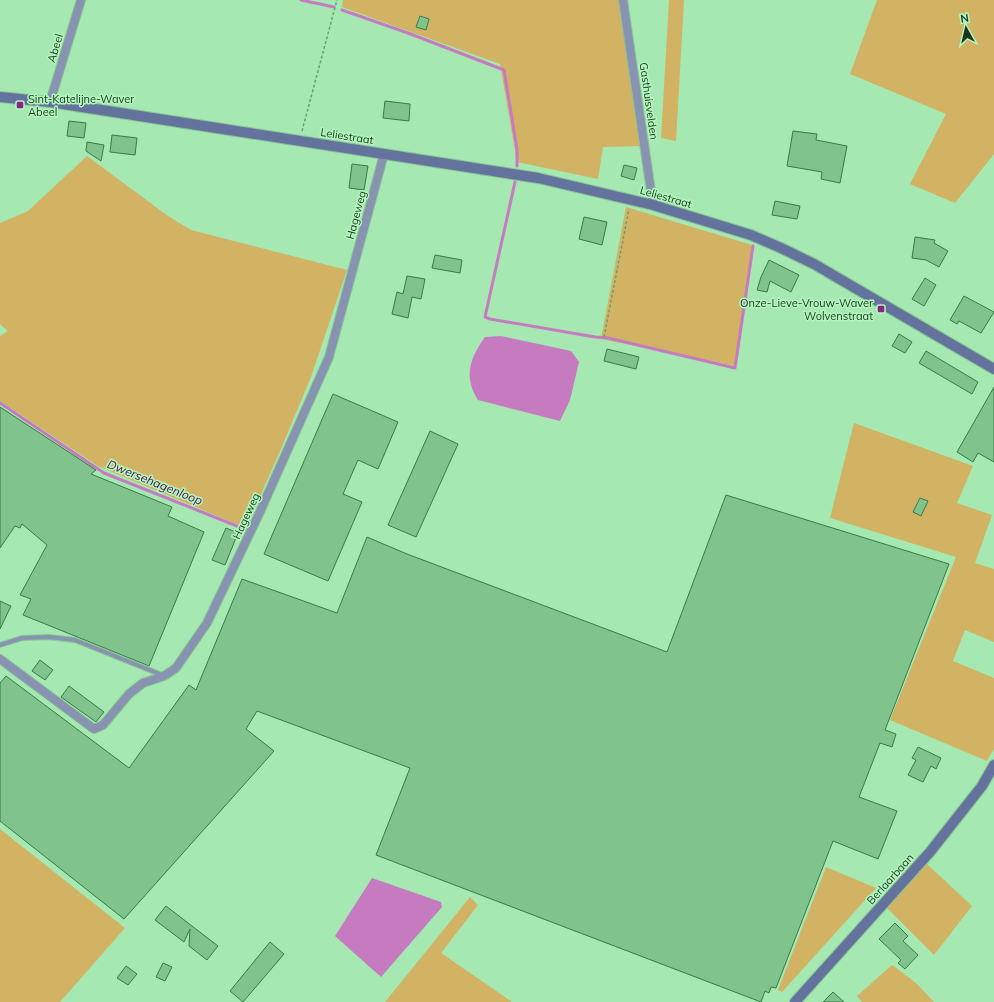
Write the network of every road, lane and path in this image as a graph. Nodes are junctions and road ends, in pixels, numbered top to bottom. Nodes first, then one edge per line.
1 (81, 0) edge
2 (337, 0) edge
3 (623, 0) edge
4 (0, 97) edge
5 (50, 102) junction
6 (299, 141) junction
7 (384, 154) junction
8 (631, 200) junction
9 (653, 205) junction
10 (604, 337) dead end
11 (993, 365) edge
12 (0, 645) edge
13 (0, 659) edge
14 (164, 676) junction
15 (994, 765) edge
16 (795, 1002) edge

1 - 5 street, Abeel
2 - 6 path
3 - 9 street, Gasthuisvelden
4 - 5 street, Leliestraat
5 - 6 street, Leliestraat
6 - 7 street, Leliestraat
7 - 8 street, Leliestraat
7 - 14 street, Hageweg
8 - 9 street, Leliestraat
8 - 10 path
9 - 11 street, Leliestraat
12 - 14 lane
13 - 14 street, Hageweg
15 - 16 street, Berlaarbaan

